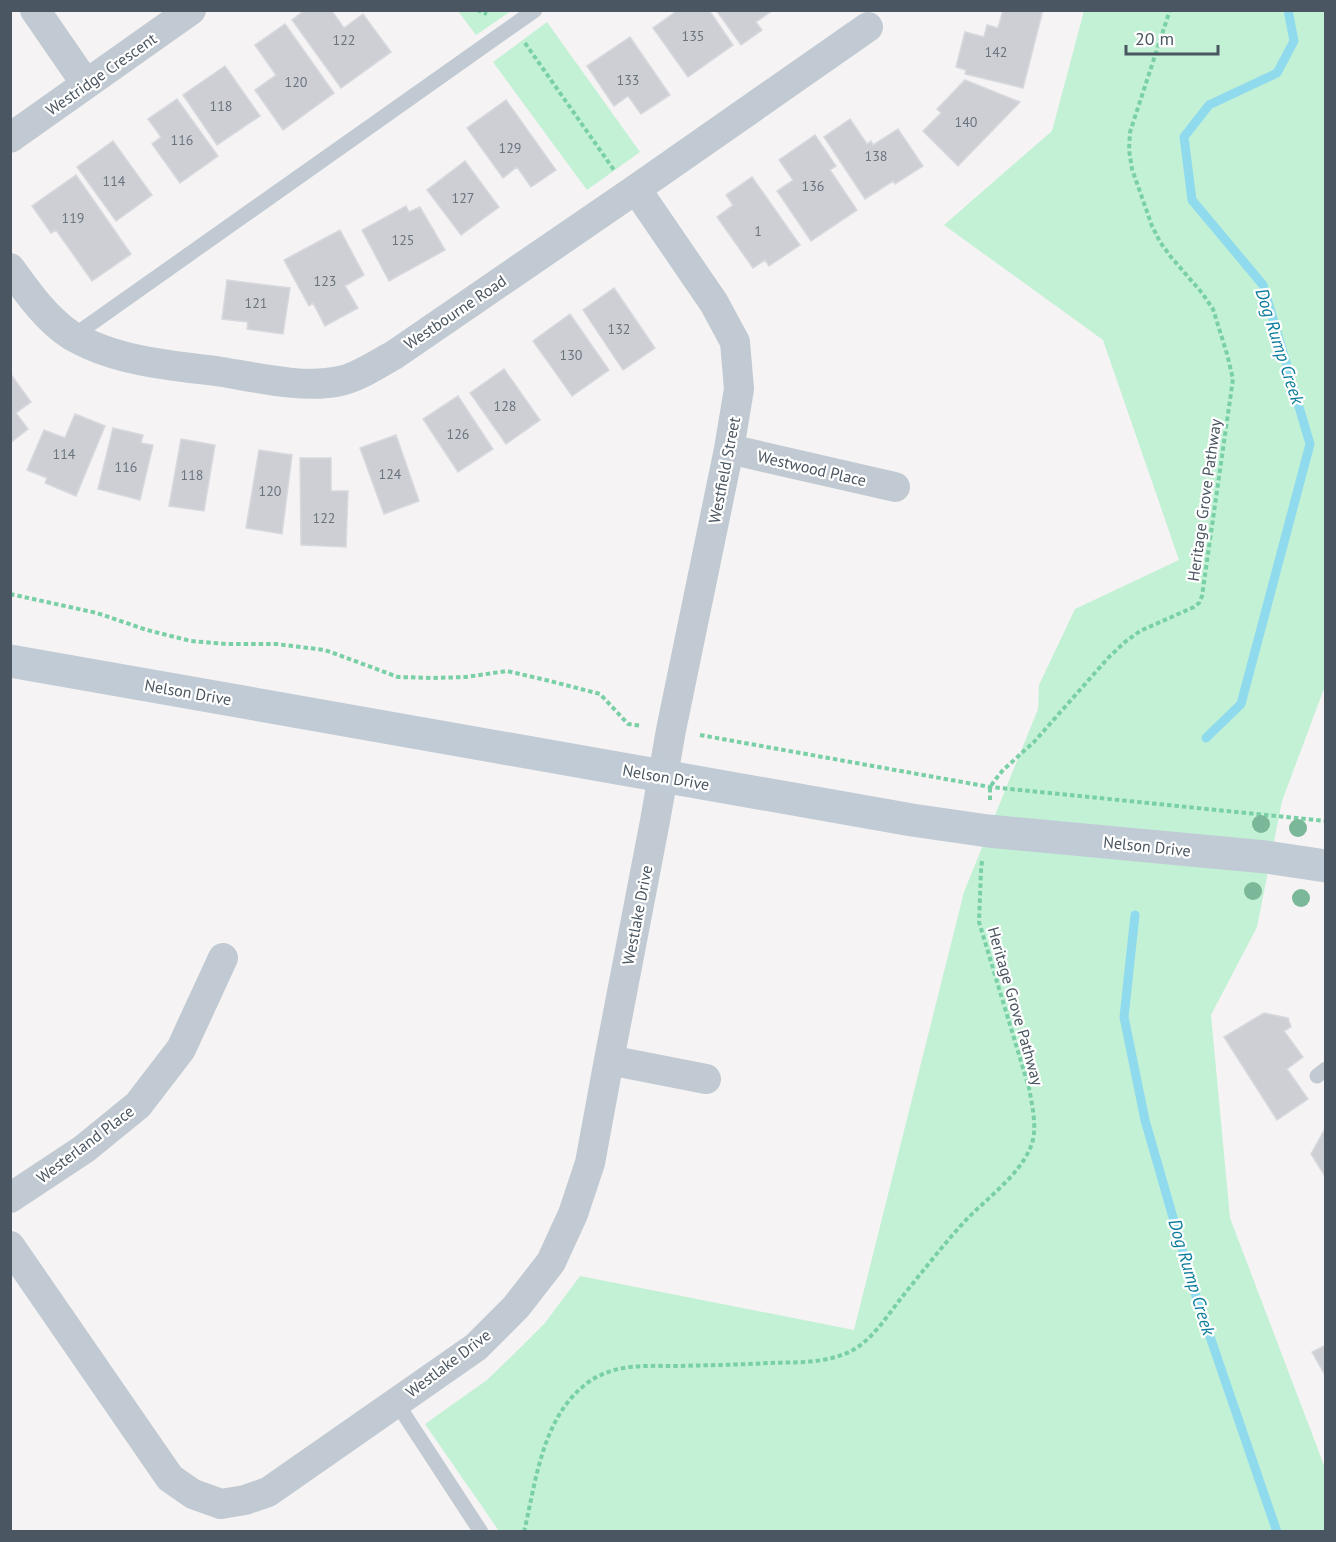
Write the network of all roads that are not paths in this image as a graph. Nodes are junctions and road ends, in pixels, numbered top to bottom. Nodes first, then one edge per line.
1 (35, 10) edge
2 (191, 10) edge
3 (535, 10) edge
4 (868, 27) dead end
5 (86, 84) junction
6 (10, 138) edge
7 (625, 180) junction
8 (10, 268) edge
9 (72, 337) junction
10 (729, 449) junction
11 (895, 487) dead end
12 (10, 661) edge
13 (663, 777) junction
14 (1326, 866) edge
15 (223, 958) dead end
16 (609, 1060) junction
17 (706, 1079) dead end
18 (10, 1198) edge
19 (10, 1246) edge
20 (396, 1402) junction
21 (481, 1532) edge

1 - 5 street
2 - 5 street, Westridge Crescent
3 - 9 lane
4 - 7 street, Westbourne Road
5 - 6 street, Westridge Crescent
7 - 9 street, Westbourne Road
7 - 10 street, Westfield Street
8 - 9 street, Westbourne Road
10 - 11 street, Westwood Place
10 - 13 street, Westfield Street
12 - 13 street, Nelson Drive
13 - 14 street, Nelson Drive
13 - 16 street, Westlake Drive
15 - 18 street, Westerland Place
16 - 17 street
16 - 20 street, Westlake Drive
19 - 20 street, Westlake Drive
20 - 21 lane

